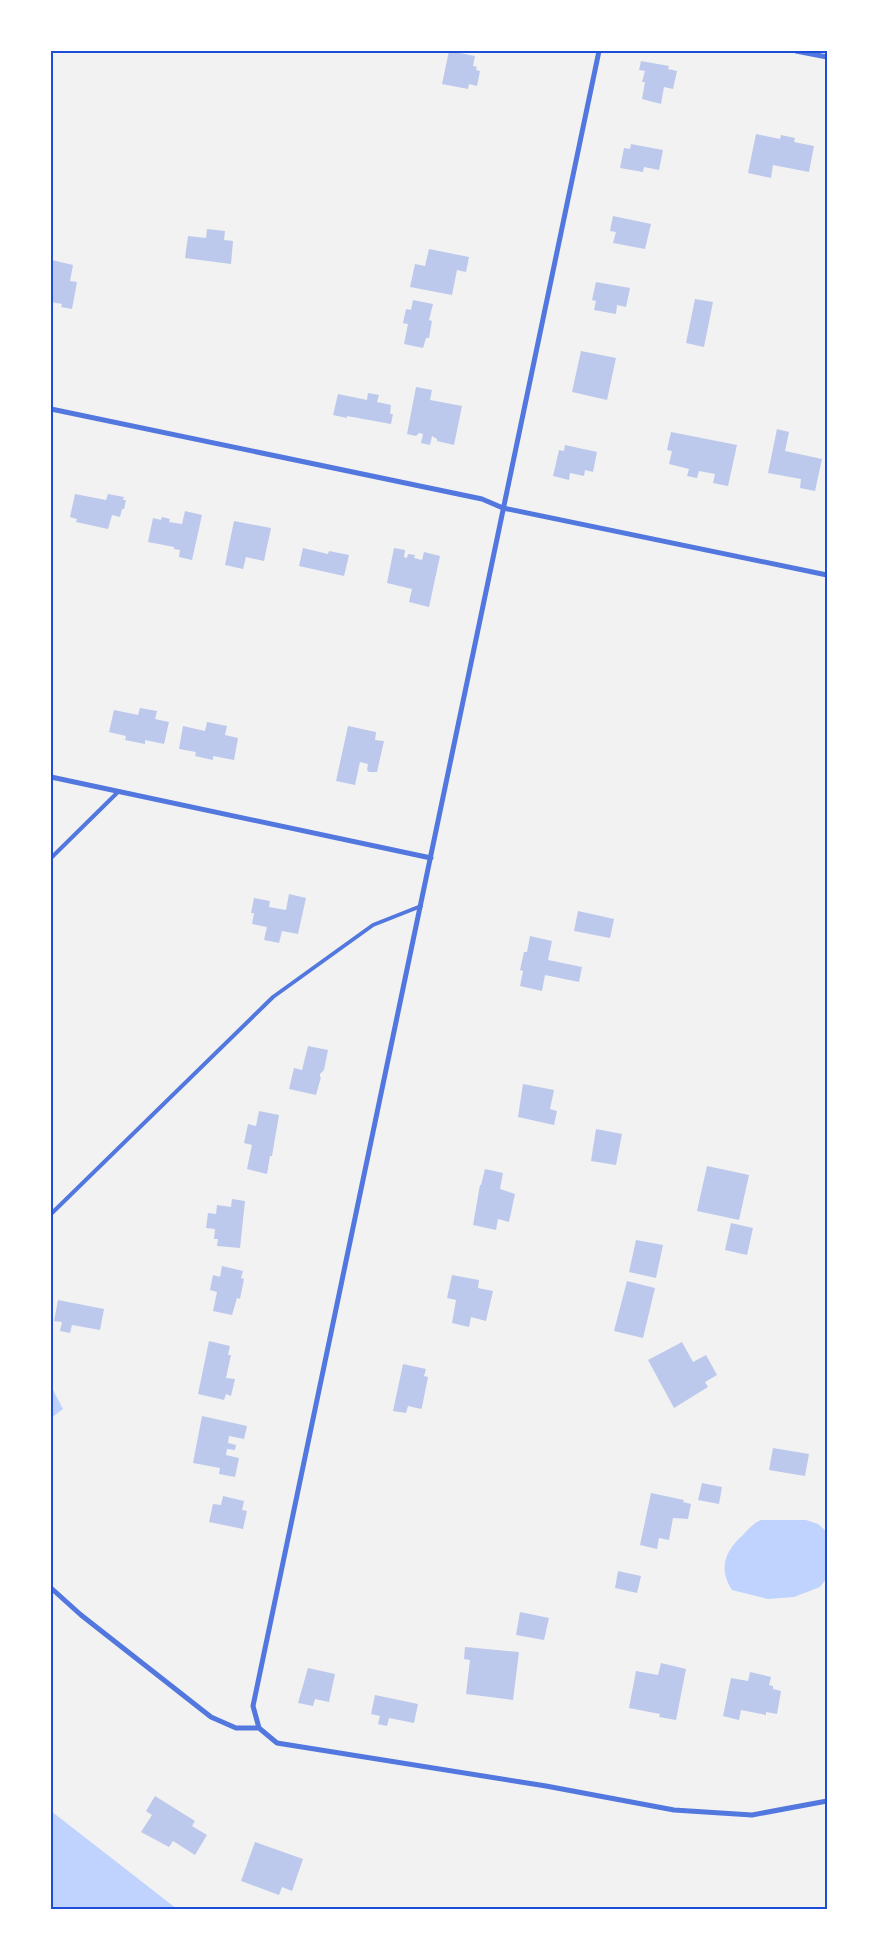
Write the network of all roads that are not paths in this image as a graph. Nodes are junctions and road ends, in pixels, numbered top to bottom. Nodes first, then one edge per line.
1 (599, 51) edge
2 (796, 51) edge
3 (827, 57) edge
4 (51, 409) edge
5 (503, 508) junction
6 (827, 575) edge
7 (51, 777) edge
8 (119, 792) junction
9 (51, 858) edge
10 (431, 858) junction
11 (421, 906) junction
12 (51, 1214) edge
13 (51, 1588) edge
14 (259, 1728) junction
15 (827, 1801) edge

1 - 5 street
2 - 3 street
4 - 5 street
5 - 6 street
5 - 10 street
7 - 8 street
8 - 9 lane
8 - 10 street
10 - 11 street
11 - 12 lane
11 - 14 street
13 - 14 street
14 - 15 street

